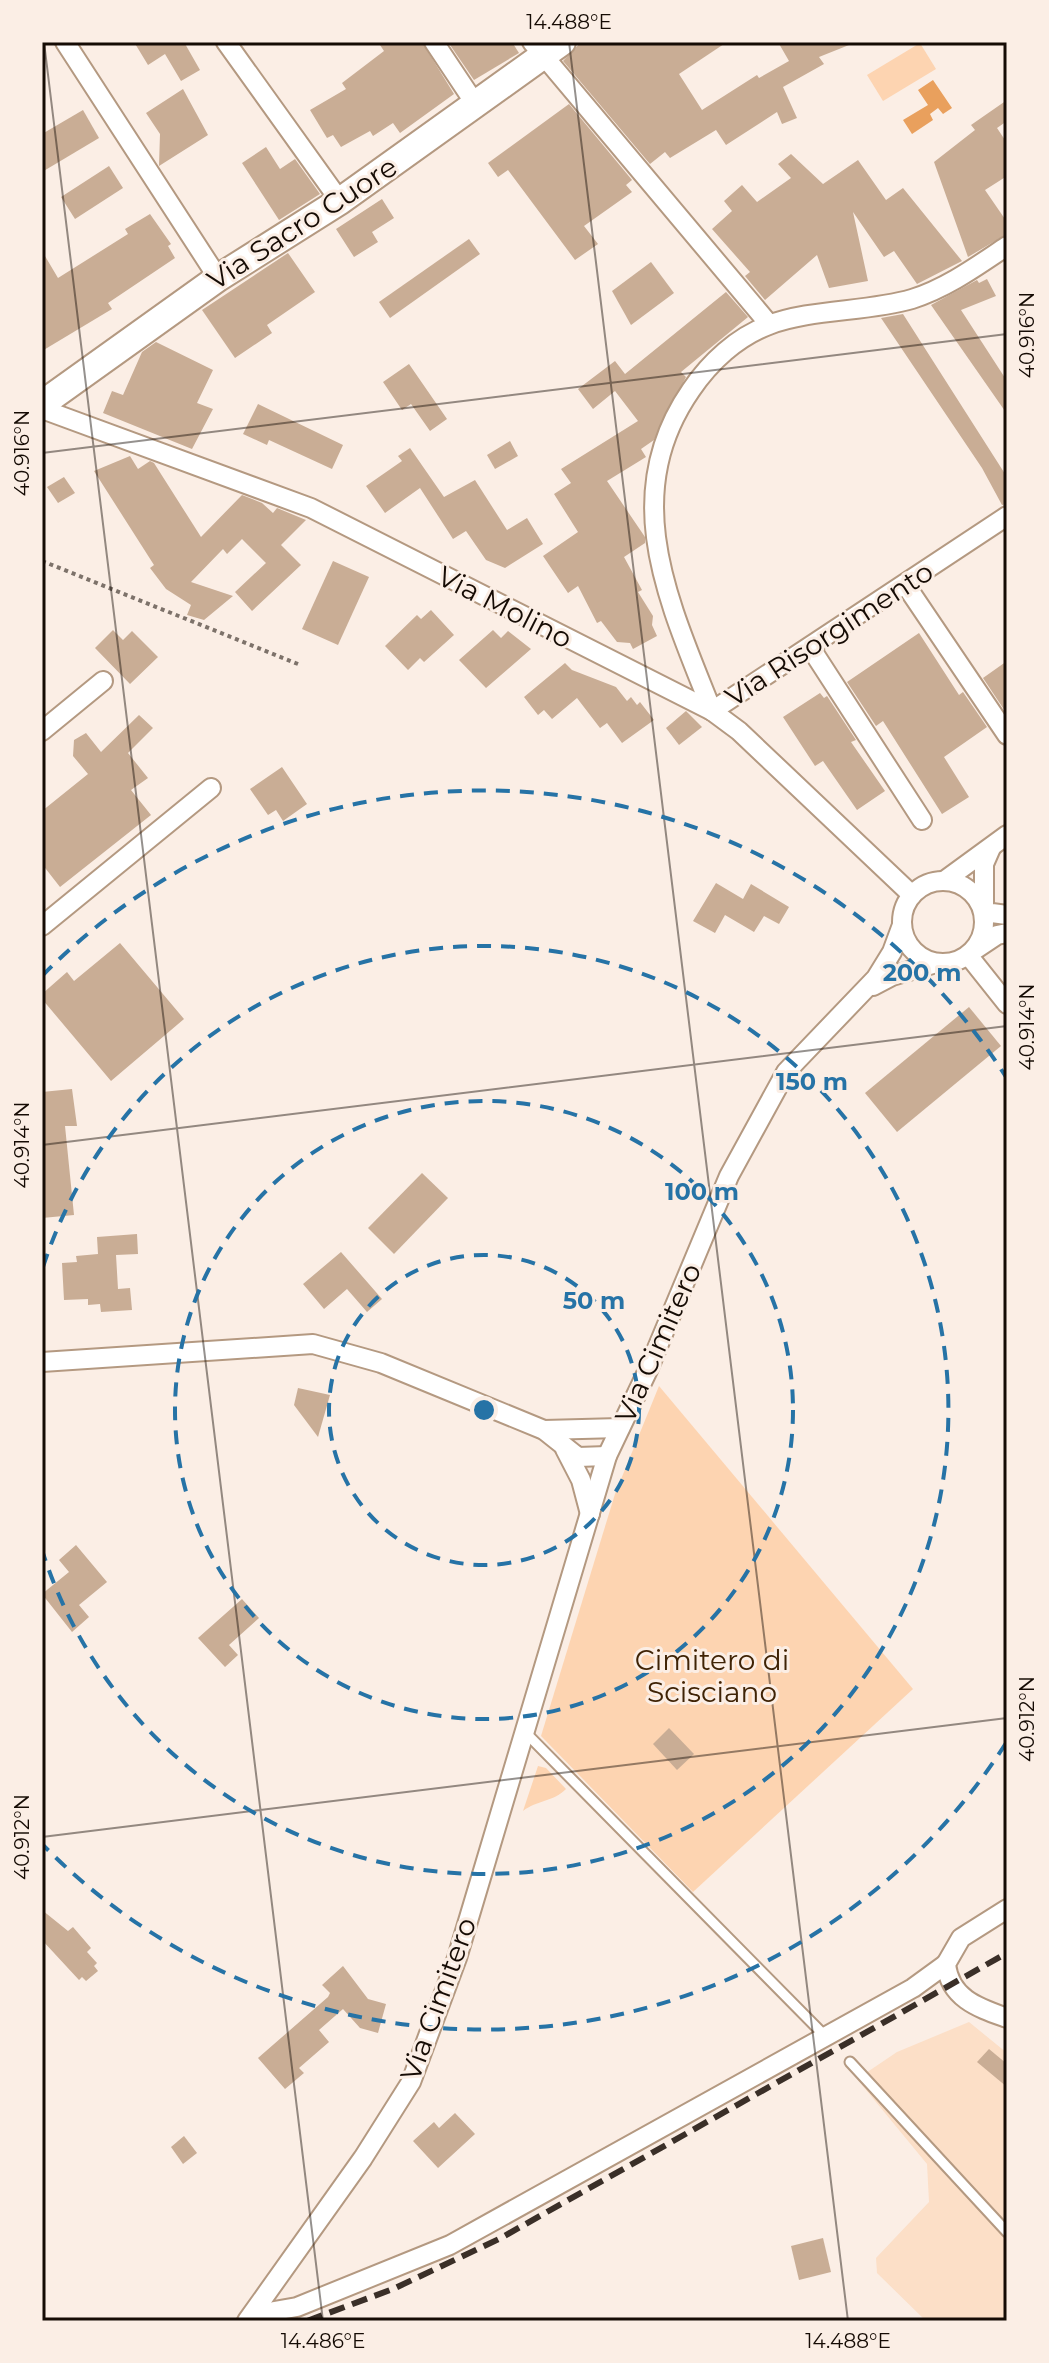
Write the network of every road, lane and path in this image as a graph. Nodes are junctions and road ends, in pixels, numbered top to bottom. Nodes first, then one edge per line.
1 (65, 42) edge
2 (226, 42) edge
3 (434, 42) edge
4 (545, 46) edge
5 (476, 105) junction
6 (340, 201) junction
7 (1007, 246) edge
8 (218, 278) junction
9 (769, 324) junction
10 (42, 406) edge
11 (1007, 516) edge
12 (42, 561) edge
13 (905, 584) junction
14 (810, 647) junction
15 (298, 664) dead end
16 (103, 681) dead end
17 (712, 711) junction
18 (42, 731) edge
19 (1007, 735) edge
20 (211, 788) dead end
21 (922, 820) dead end
22 (1007, 835) edge
23 (991, 848) junction
24 (944, 881) junction
25 (912, 895) junction
26 (984, 912) junction
27 (1007, 915) edge
28 (902, 925) junction
29 (42, 926) edge
30 (1007, 933) edge
31 (971, 953) junction
32 (936, 963) junction
33 (865, 992) junction
34 (1007, 1004) edge
35 (42, 1362) edge
36 (620, 1428) junction
37 (544, 1430) junction
38 (563, 1447) junction
39 (607, 1456) junction
40 (591, 1517) junction
41 (524, 1731) junction
42 (1007, 1909) edge
43 (946, 1964) junction
44 (1007, 2018) edge
45 (829, 2040) junction
46 (850, 2062) dead end
47 (1007, 2232) edge
48 (250, 2318) edge

1 - 8 street
2 - 6 street
3 - 5 street
4 - 5 street, Via Sacro Cuore
4 - 9 street
5 - 6 street, Via Sacro Cuore
6 - 8 street, Via Sacro Cuore
7 - 9 street, Via Risorgimento
8 - 10 street, Via Sacro Cuore
9 - 17 street, Via Risorgimento
10 - 17 street, Via Molino
11 - 13 street, Via Risorgimento
12 - 15 path
13 - 14 street, Via Risorgimento
13 - 19 street
14 - 17 street, Via Risorgimento
14 - 21 street
16 - 18 street
17 - 25 street, Via Molino
20 - 29 street
22 - 23 street
23 - 24 street
23 - 26 street
24 - 25 street
24 - 26 street
25 - 28 street
26 - 27 street
26 - 31 street
28 - 32 street
28 - 33 street
30 - 31 street
31 - 32 street
31 - 34 street
32 - 33 street
33 - 36 street, Via Cimitero
35 - 37 street
36 - 37 street
36 - 39 street, Via Cimitero
37 - 38 street
38 - 39 street
38 - 40 street
39 - 40 street, Via Cimitero
40 - 41 street, Via Cimitero
41 - 45 lane
41 - 48 street, Via Cimitero
42 - 43 street
43 - 44 street
43 - 45 street
45 - 48 street
46 - 47 lane

